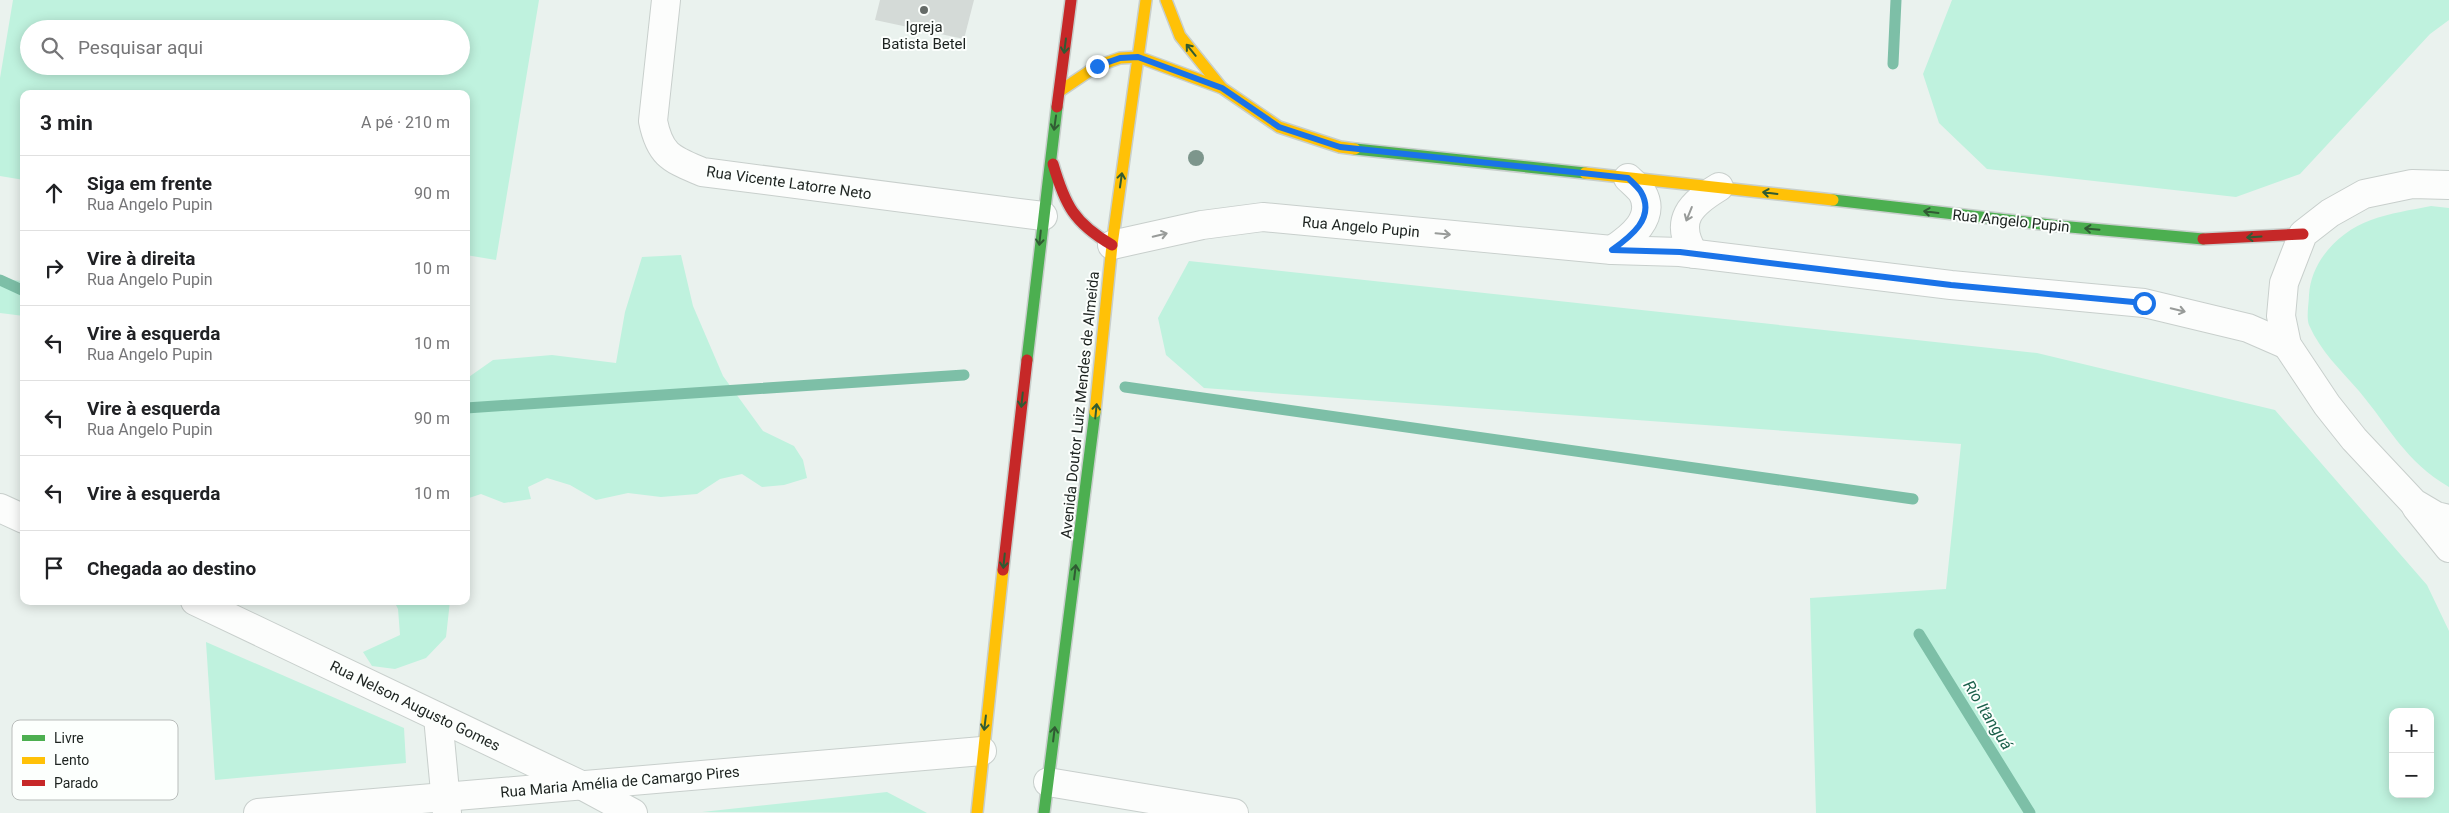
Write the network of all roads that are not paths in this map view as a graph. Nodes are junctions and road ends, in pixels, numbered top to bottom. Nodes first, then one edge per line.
1 (666, 0) edge
2 (1071, 0) edge
3 (1146, 0) edge
4 (1166, 0) edge
5 (1138, 57) junction
6 (1222, 88) junction
7 (1060, 91) junction
8 (1051, 155) junction
9 (1628, 178) junction
10 (2449, 185) edge
11 (1719, 187) junction
12 (1043, 216) junction
13 (2303, 234) junction
14 (1112, 245) junction
15 (1612, 250) junction
16 (1694, 254) junction
17 (2287, 345) junction
18 (2414, 503) junction
19 (0, 508) edge
20 (20, 517) edge
21 (2449, 519) edge
22 (2449, 548) edge
23 (203, 605) edge
24 (438, 718) junction
25 (982, 751) junction
26 (1048, 782) junction
27 (581, 786) junction
28 (446, 805) edge
29 (258, 813) edge
30 (633, 813) edge
31 (977, 813) edge
32 (1044, 813) edge
33 (1234, 813) edge

1 - 12 street, Rua Vicente Latorre Neto
2 -> 7 main road
3 - 5 main road, Avenida Doutor Luiz Mendes de Almeida
6 -> 4 main road
5 - 6 main road, Rua Angelo Pupin
5 - 7 main road
14 -> 5 main road, Avenida Doutor Luiz Mendes de Almeida
6 - 9 main road, Rua Angelo Pupin
7 -> 8 main road
8 - 12 main road
8 - 14 main road
9 - 11 main road, Rua Angelo Pupin
9 - 15 street
10 - 13 street
13 -> 11 main road, Rua Angelo Pupin
11 -> 16 street
12 -> 25 main road
13 - 17 street
14 -> 15 street, Rua Angelo Pupin
26 -> 14 main road, Avenida Doutor Luiz Mendes de Almeida
15 - 16 street, Rua Angelo Pupin
16 -> 17 street, Rua Angelo Pupin
17 - 18 street
18 - 21 street
18 - 22 street
19 - 20 street
23 - 24 street, Rua Nelson Augusto Gomes
24 - 27 street, Rua Nelson Augusto Gomes
24 - 28 street
25 - 27 street, Rua Maria Amélia de Camargo Pires
25 - 31 main road
26 - 32 main road, Avenida Doutor Luiz Mendes de Almeida
26 - 33 street
27 - 28 street, Rua Maria Amélia de Camargo Pires
27 - 30 street, Rua Nelson Augusto Gomes
28 - 29 street, Rua Maria Amélia de Camargo Pires

